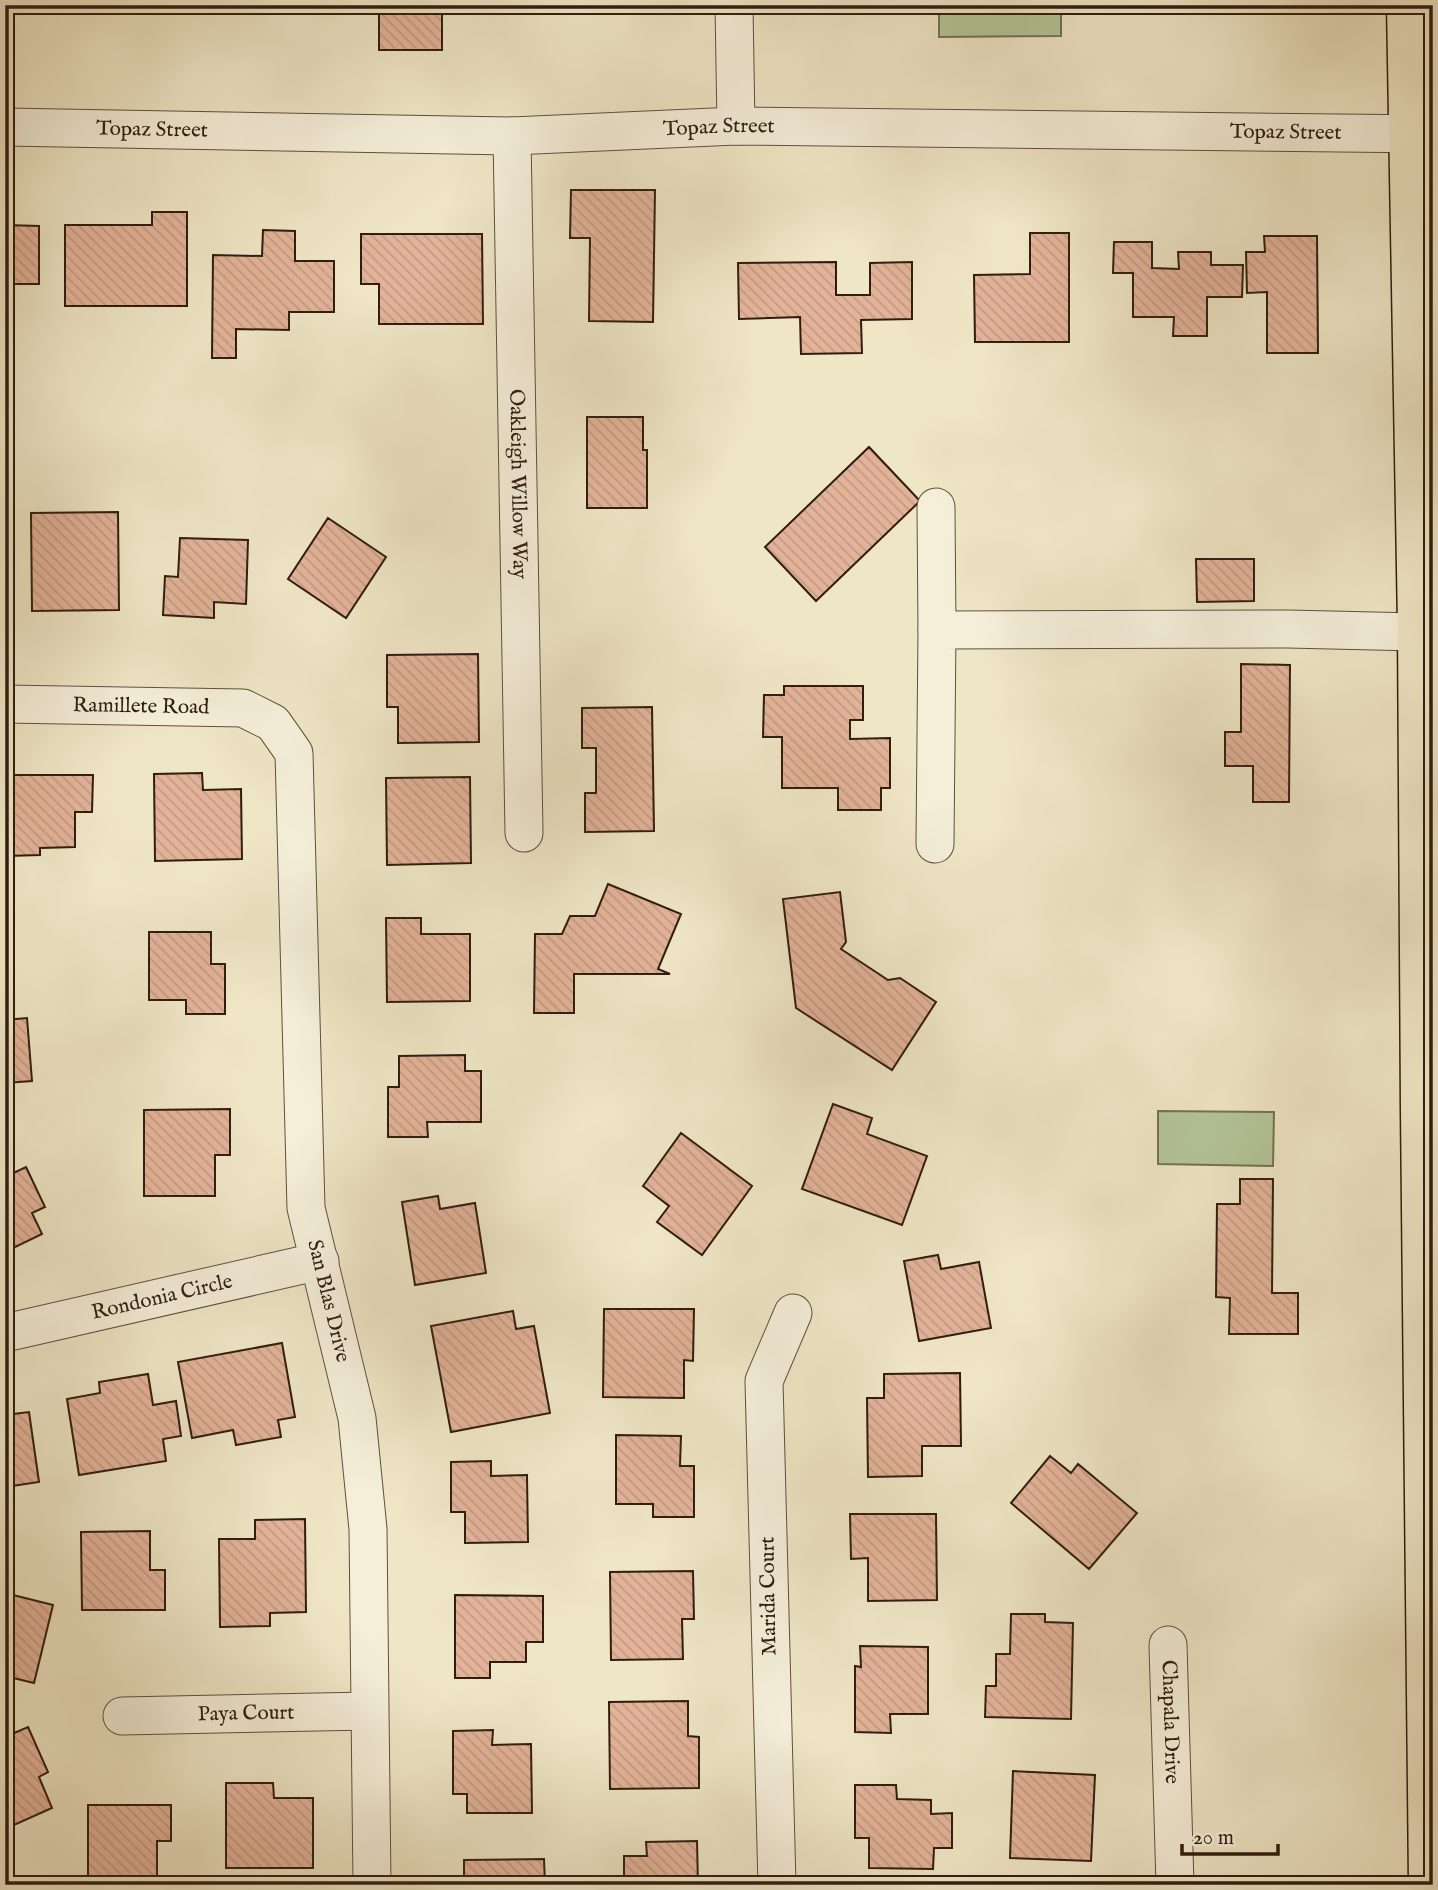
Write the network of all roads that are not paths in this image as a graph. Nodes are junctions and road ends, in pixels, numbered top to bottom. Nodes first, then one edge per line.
1 (734, 5) edge
2 (1406, 5) edge
3 (736, 125) junction
4 (5, 127) edge
5 (1420, 134) edge
6 (512, 136) junction
7 (936, 508) dead end
8 (937, 630) junction
9 (1417, 632) junction
10 (5, 704) edge
11 (272, 723) joint
12 (524, 833) dead end
13 (935, 845) dead end
14 (1426, 1111) edge
15 (320, 1261) junction
16 (793, 1313) dead end
17 (5, 1333) edge
18 (1168, 1645) dead end
19 (369, 1711) junction
20 (122, 1716) dead end
21 (372, 1885) edge
22 (777, 1885) edge
23 (1175, 1885) edge
24 (1428, 1885) edge

1 - 3 street
2 - 5 main road
3 - 5 street, Topaz Street
3 - 6 street, Topaz Street
4 - 6 street, Topaz Street
5 - 9 main road
6 - 12 street, Oakleigh Willow Way
7 - 8 street
8 - 9 street
8 - 13 street
9 - 14 main road
10 - 11 street, Ramillete Road
11 - 15 street, San Blas Drive
14 - 24 main road
15 - 17 street, Rondonia Circle
15 - 19 street, San Blas Drive
16 - 22 street, Marida Court
18 - 23 street, Chapala Drive
19 - 20 street, Paya Court
19 - 21 street, San Blas Drive

